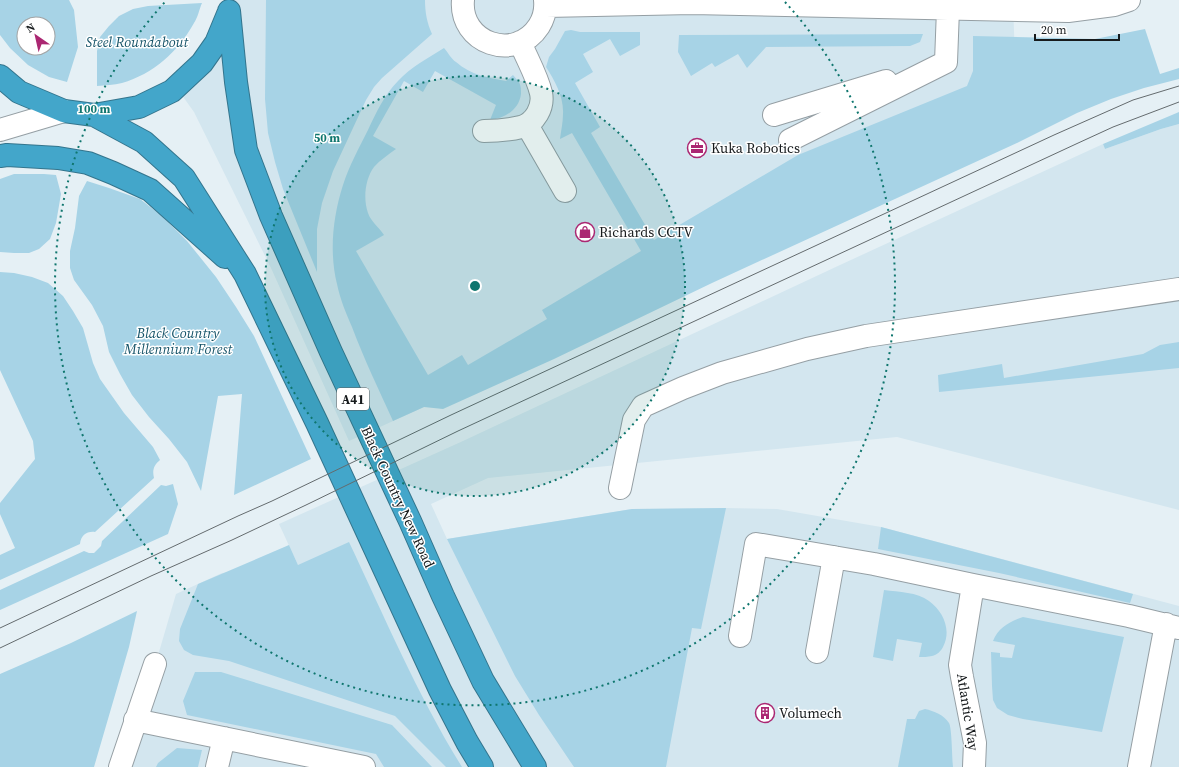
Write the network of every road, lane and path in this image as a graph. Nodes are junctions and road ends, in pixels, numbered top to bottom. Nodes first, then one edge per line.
1 (463, 0) edge
2 (1004, 0) edge
3 (1129, 0) edge
4 (638, 2) edge
5 (728, 2) edge
6 (546, 3) edge
7 (1033, 5) edge
8 (230, 6) edge
9 (955, 9) junction
10 (520, 42) junction
11 (946, 62) junction
12 (0, 76) edge
13 (64, 111) junction
14 (94, 115) junction
15 (774, 115) dead end
16 (526, 124) junction
17 (0, 130) edge
18 (484, 132) dead end
19 (790, 140) dead end
20 (0, 156) edge
21 (565, 191) dead end
22 (244, 274) junction
23 (1179, 289) edge
24 (620, 488) dead end
25 (834, 557) junction
26 (973, 585) junction
27 (1172, 626) edge
28 (740, 636) dead end
29 (817, 652) dead end
30 (155, 664) dead end
31 (135, 720) junction
32 (224, 738) junction
33 (120, 767) edge
34 (217, 767) edge
35 (364, 767) edge
36 (482, 767) edge
37 (535, 767) edge
38 (974, 767) edge
39 (1138, 767) edge

1 - 10 street
2 - 9 street
3 - 7 street
4 - 5 street
4 - 6 street
5 - 9 street
6 - 10 street
7 - 9 street
8 - 14 highway
8 - 37 highway, Black Country New Road / A41
9 - 11 street
10 - 16 street
11 - 15 street
11 - 19 street
12 - 13 highway
13 - 14 highway
13 - 17 street
14 - 22 highway
16 - 18 street
16 - 21 street
20 - 22 highway
22 - 36 highway
23 - 24 street
25 - 26 street
25 - 28 street
25 - 29 street
26 - 27 street
26 - 38 street, Atlantic Way
27 - 39 street
30 - 31 street
31 - 32 street
31 - 33 street
32 - 34 street
32 - 35 street

